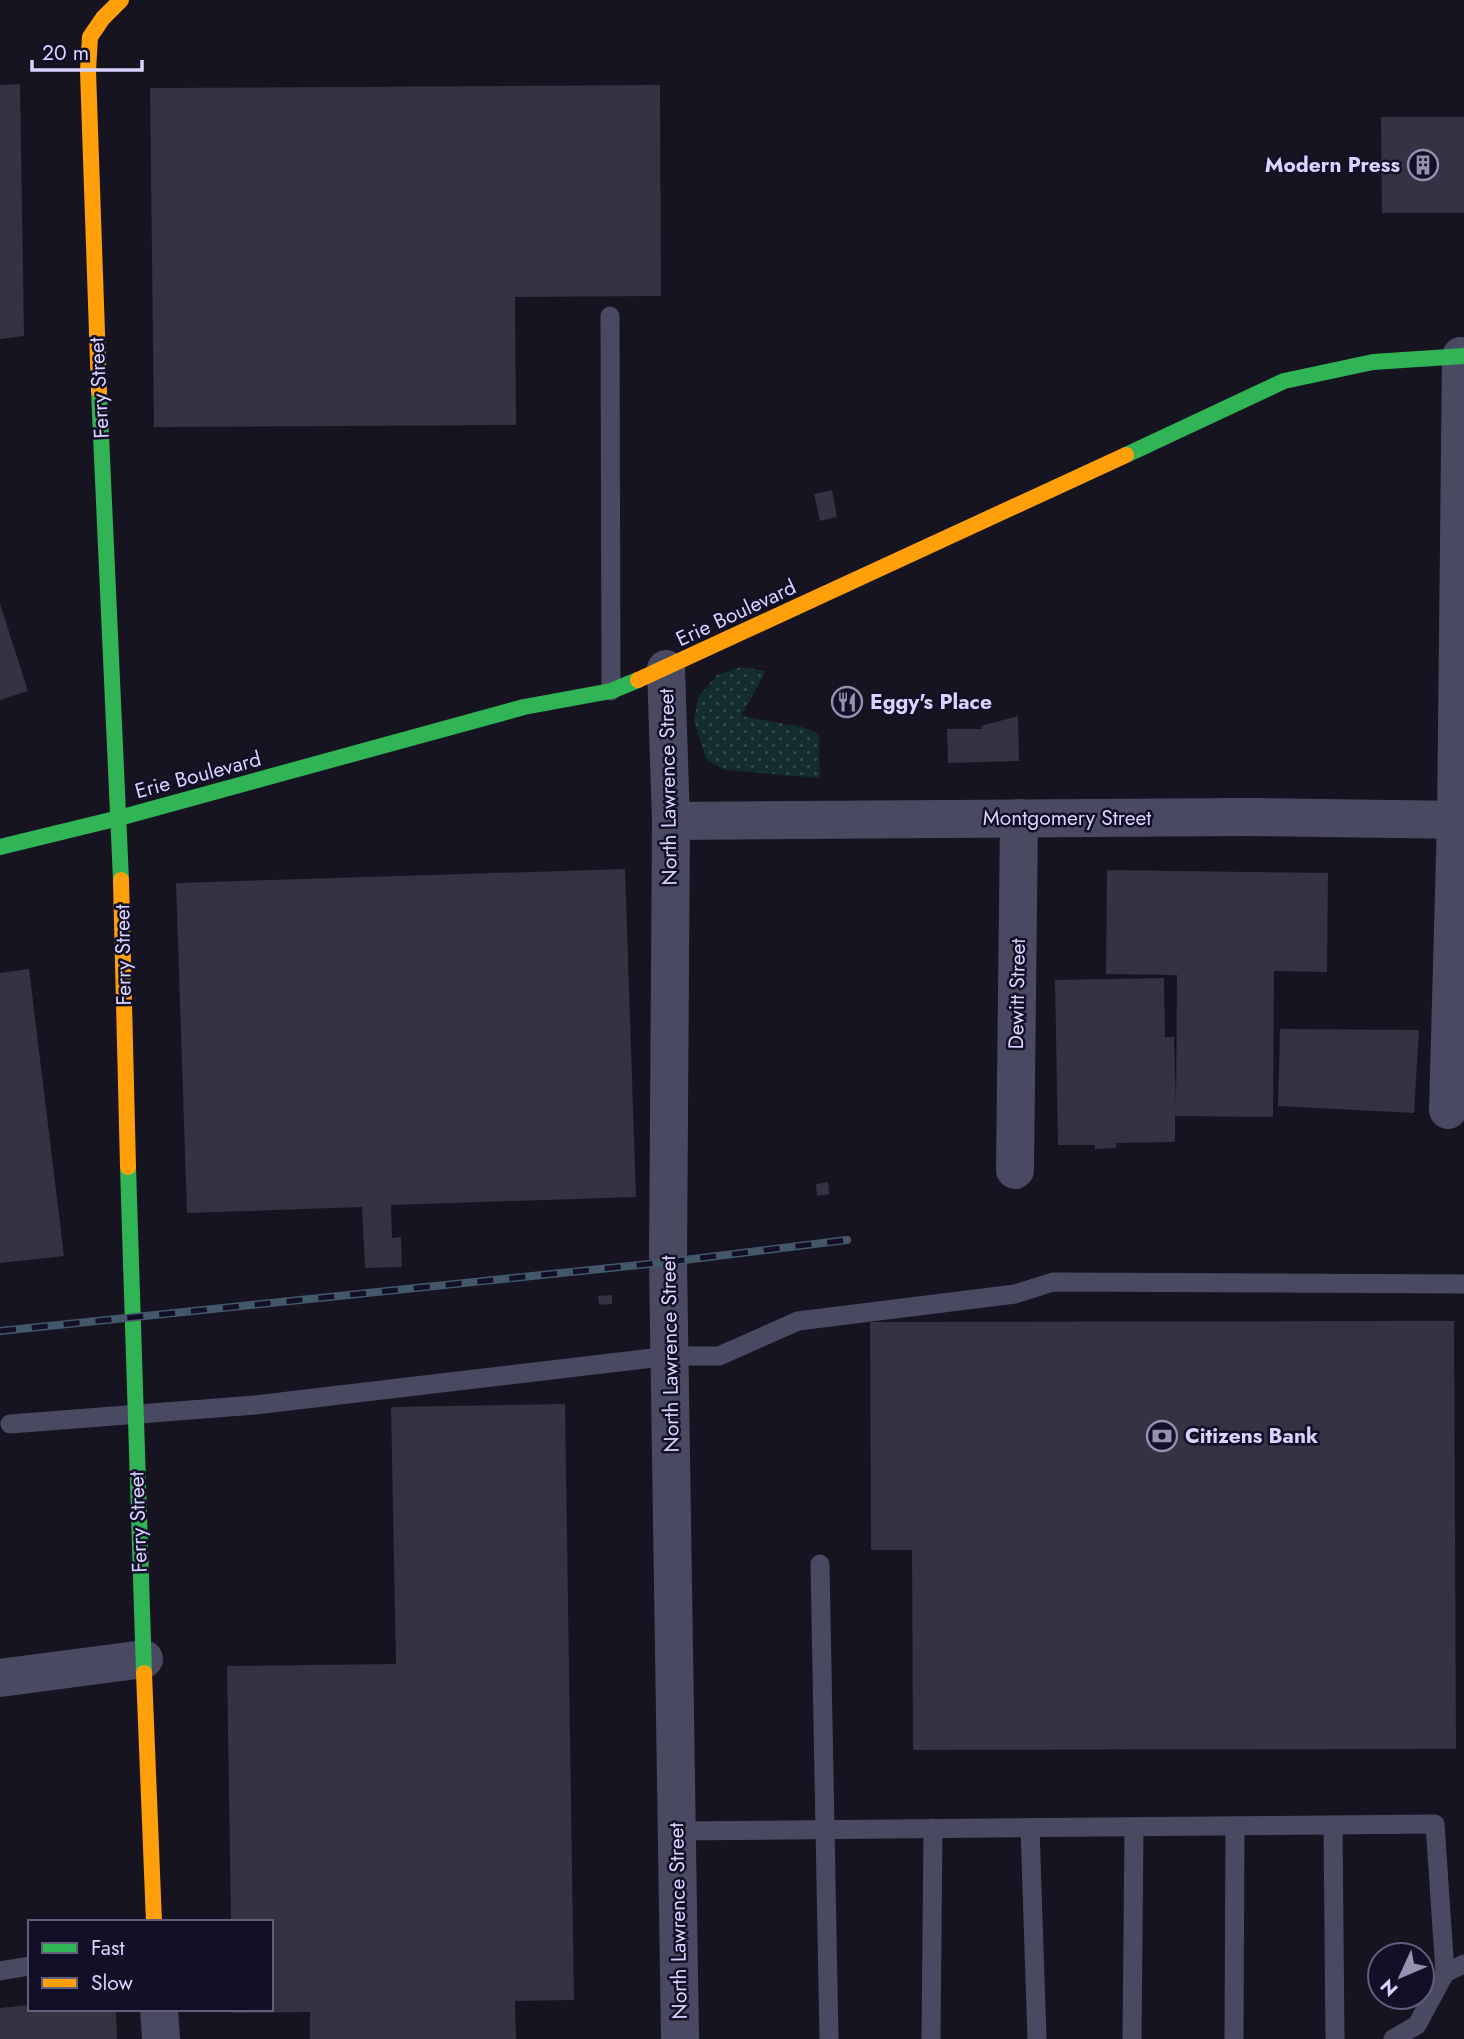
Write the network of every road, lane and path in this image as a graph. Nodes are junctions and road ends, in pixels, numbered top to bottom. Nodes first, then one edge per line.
1 (121, 0) edge
2 (610, 316) dead end
3 (1463, 356) edge
4 (666, 669) junction
5 (611, 691) junction
6 (120, 818) junction
7 (1019, 818) junction
8 (1460, 820) edge
9 (671, 821) junction
10 (0, 847) edge
11 (1448, 1110) dead end
12 (1015, 1170) dead end
13 (1464, 1284) edge
14 (670, 1356) junction
15 (135, 1414) junction
16 (10, 1424) dead end
17 (820, 1564) dead end
18 (144, 1659) junction
19 (0, 1678) edge
20 (1332, 1825) junction
21 (1235, 1826) junction
22 (1134, 1827) junction
23 (933, 1828) junction
24 (1030, 1828) junction
25 (825, 1829) junction
26 (677, 1831) junction
27 (154, 1920) edge
28 (1464, 1964) edge
29 (28, 1966) edge
30 (0, 1971) edge
31 (1445, 1973) junction
32 (159, 2011) edge
33 (161, 2039) edge
34 (680, 2039) edge
35 (829, 2039) edge
36 (931, 2039) edge
37 (1037, 2039) edge
38 (1132, 2039) edge
39 (1234, 2039) edge
40 (1335, 2039) edge
41 (1393, 2039) edge

1 - 6 street, Ferry Street
2 - 5 lane
3 - 4 street, Erie Boulevard
3 - 8 street
4 - 5 street, Erie Boulevard
4 - 9 street, North Lawrence Street
5 - 6 street, Erie Boulevard
6 - 10 street, Erie Boulevard
6 - 15 street, Ferry Street
7 - 8 street, Montgomery Street
7 - 9 street, Montgomery Street
7 - 12 street, Dewitt Street
8 - 11 street
9 - 14 street, North Lawrence Street
13 - 14 lane
14 - 15 lane
14 - 26 street, North Lawrence Street
15 - 16 lane
15 - 18 street, Ferry Street
17 - 25 lane
18 - 19 street
18 - 27 street, Ferry Street
20 - 21 lane
20 - 31 lane
20 - 40 lane
21 - 22 lane
21 - 39 lane
22 - 24 lane
22 - 38 lane
23 - 24 lane
23 - 25 lane
23 - 36 lane
24 - 37 lane
25 - 26 lane
25 - 35 lane
26 - 34 street, North Lawrence Street
28 - 31 lane
29 - 30 lane
31 - 41 lane
32 - 33 street

